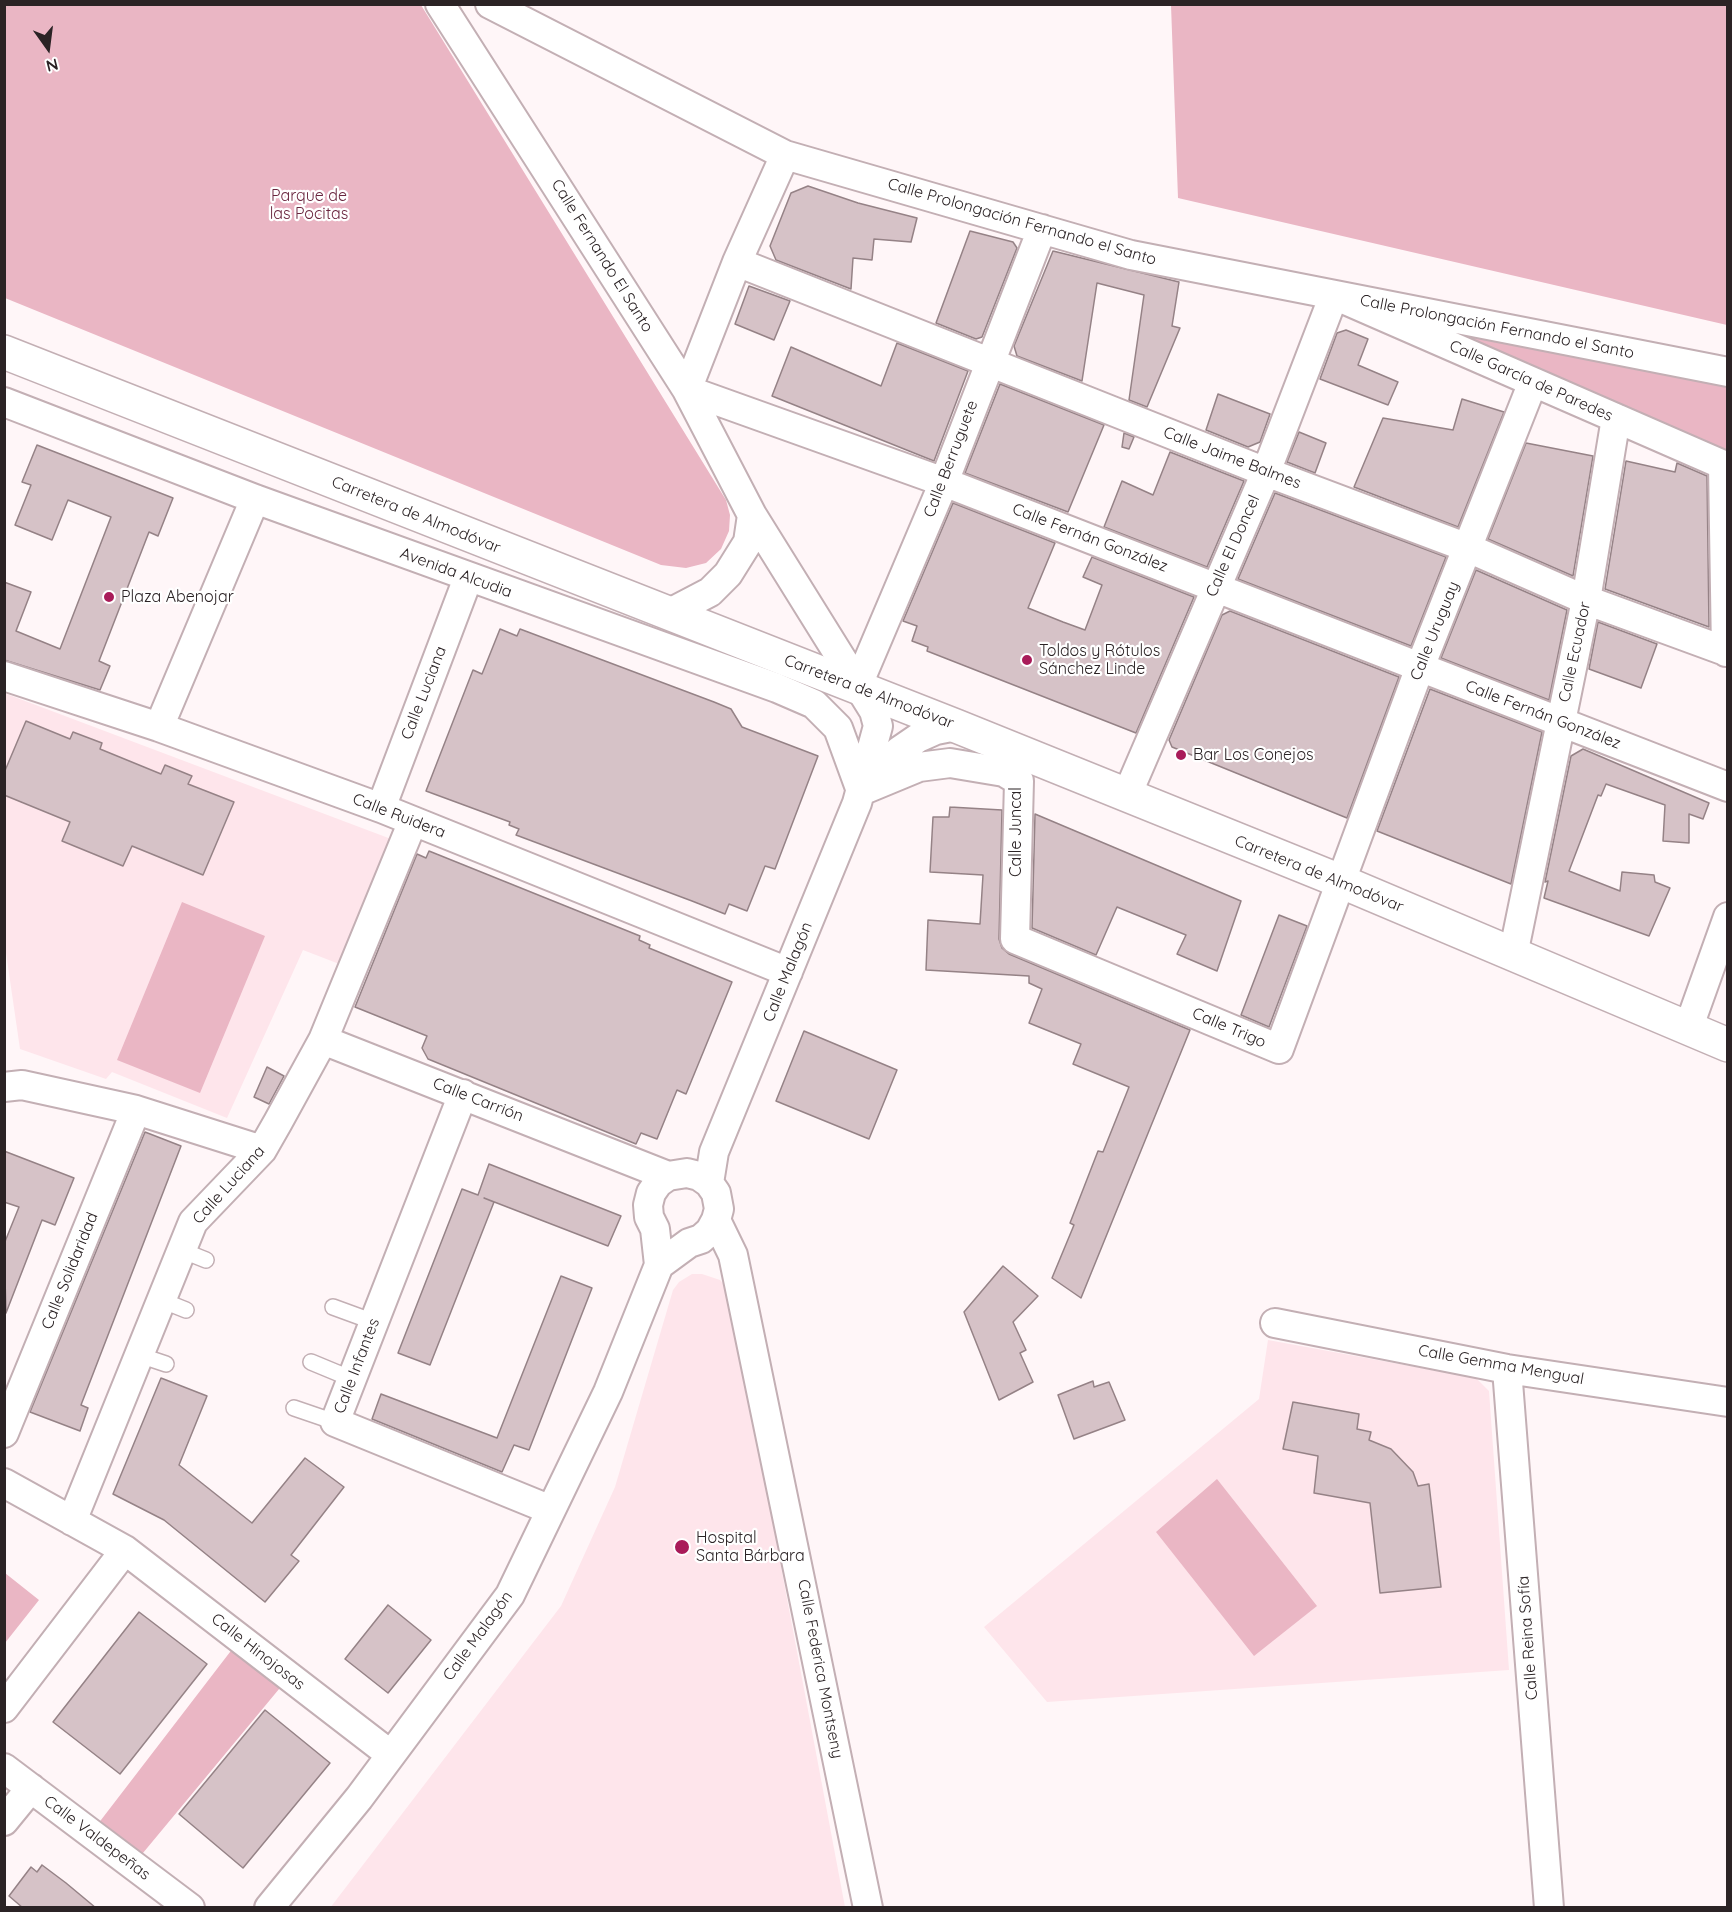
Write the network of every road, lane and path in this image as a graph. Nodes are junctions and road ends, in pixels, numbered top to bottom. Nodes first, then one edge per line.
1 (441, 4) edge
2 (490, 4) edge
3 (785, 154) junction
4 (1041, 229) junction
5 (737, 262) junction
6 (1334, 295) junction
7 (4, 352) edge
8 (988, 362) junction
9 (1728, 372) edge
10 (1533, 382) junction
11 (687, 390) junction
12 (4, 402) edge
13 (1616, 418) junction
14 (1726, 466) edge
15 (1266, 472) junction
16 (944, 482) junction
17 (255, 499) junction
18 (752, 515) junction
19 (1468, 548) junction
20 (468, 578) junction
21 (1215, 586) junction
22 (1586, 600) junction
23 (668, 614) junction
24 (1727, 652) edge
25 (1420, 667) junction
26 (4, 676) edge
27 (857, 687) junction
28 (921, 712) junction
29 (1560, 721) junction
30 (956, 726) junction
31 (159, 727) junction
32 (1728, 787) edge
33 (861, 791) junction
34 (1126, 795) junction
35 (381, 808) junction
36 (413, 821) junction
37 (1340, 881) junction
38 (1728, 917) edge
39 (1015, 939) joint
40 (1513, 955) junction
41 (788, 972) junction
42 (1688, 1029) junction
43 (323, 1040) junction
44 (1728, 1045) edge
45 (4, 1087) edge
46 (463, 1094) junction
47 (136, 1110) junction
48 (262, 1150) junction
49 (679, 1181) junction
50 (655, 1229) junction
51 (702, 1234) junction
52 (660, 1265) junction
53 (333, 1307) dead end
54 (374, 1322) junction
55 (1275, 1323) dead end
56 (140, 1355) junction
57 (311, 1362) dead end
58 (166, 1364) dead end
59 (1507, 1369) junction
60 (352, 1379) junction
61 (1728, 1402) edge
62 (294, 1408) dead end
63 (335, 1422) junction
64 (4, 1433) edge
65 (4, 1483) edge
66 (551, 1510) junction
67 (72, 1521) junction
68 (124, 1550) junction
69 (4, 1708) edge
70 (391, 1755) junction
71 (4, 1768) edge
72 (31, 1788) junction
73 (4, 1821) edge
74 (190, 1908) edge
75 (269, 1908) edge
76 (868, 1908) edge
77 (1549, 1908) edge

1 - 11 street, Calle Fernando El Santo
2 - 3 street, Calle Prolongación Fernando el Santo
3 - 4 street, Calle Prolongación Fernando el Santo
3 - 5 street
4 - 6 street, Calle Prolongación Fernando el Santo
4 - 8 street, Calle Berruguete
5 - 8 street, Calle Jaime Balmes
5 - 11 street
6 - 9 street, Calle Prolongación Fernando el Santo
6 - 10 street, Calle García de Paredes
6 - 15 street, Calle El Doncel
7 - 23 main road, Carretera de Almodóvar
8 - 15 street, Calle Jaime Balmes
8 - 16 street, Calle Berruguete
10 - 13 street, Calle García de Paredes
10 - 19 street, Calle Uruguay
11 - 16 street, Calle Fernán González
11 - 18 street, Calle Fernando El Santo
12 - 17 street, Avenida Alcudia
13 - 14 street, Calle García de Paredes
13 - 22 street, Calle Ecuador
14 - 24 street
15 - 19 street, Calle Jaime Balmes
15 - 21 street, Calle El Doncel
16 - 21 street, Calle Fernán González
16 - 27 street, Calle Berruguete
17 - 20 street, Avenida Alcudia
17 - 31 street
18 - 23 street
18 - 27 street, Calle Fernando El Santo
19 - 22 street, Calle Jaime Balmes
19 - 25 street, Calle Uruguay
20 - 33 street, Avenida Alcudia
20 - 35 street, Calle Luciana
21 - 25 street, Calle Fernán González
21 - 34 street, Calle El Doncel
22 - 24 street, Calle Jaime Balmes
22 - 29 street, Calle Ecuador
23 - 27 main road, Carretera de Almodóvar
25 - 29 street, Calle Fernán González
25 - 37 street, Calle Uruguay
26 - 31 street, Calle Ruidera
27 - 28 main road, Carretera de Almodóvar
27 - 33 street, Calle Malagón
28 - 30 main road, Carretera de Almodóvar
28 - 33 street, Calle Malagón
29 - 32 street, Calle Fernán González
29 - 40 street, Calle Ecuador
30 - 33 street, Calle Malagón
30 - 34 main road, Carretera de Almodóvar
31 - 35 street, Calle Ruidera
33 - 39 street, Calle Juncal
33 - 41 street, Calle Malagón
34 - 37 main road, Carretera de Almodóvar
35 - 36 street, Calle Ruidera
36 - 41 street, Calle Ruidera
36 - 43 street, Calle Luciana
37 - 39 street, Calle Trigo
37 - 40 main road, Carretera de Almodóvar
38 - 42 street
40 - 42 main road, Carretera de Almodóvar
41 - 49 street, Calle Malagón
42 - 44 main road, Carretera de Almodóvar
43 - 46 street, Calle Carrión
43 - 48 street, Calle Luciana
45 - 47 street
46 - 49 street, Calle Carrión
46 - 54 street, Calle Infantes
47 - 48 street
47 - 64 street, Calle Solidaridad
48 - 56 street, Calle Luciana
49 - 50 street
49 - 51 street
50 - 51 street
50 - 52 street
51 - 52 street
51 - 76 street, Calle Federica Montseny
52 - 66 street, Calle Malagón
53 - 54 lane
54 - 60 street, Calle Infantes
55 - 59 street, Calle Gemma Mengual
56 - 58 lane
56 - 67 street, Calle Luciana
57 - 60 lane
59 - 61 street, Calle Gemma Mengual
59 - 77 street, Calle Reina Sofía
60 - 63 street, Calle Infantes
62 - 63 lane
63 - 66 street, Calle Infantes
65 - 67 street, Calle Hinojosas
66 - 70 street, Calle Malagón
67 - 68 street, Calle Hinojosas
68 - 69 street
68 - 70 street, Calle Hinojosas
70 - 75 street, Calle Malagón
71 - 72 street, Calle Valdepeñas
72 - 73 street
72 - 74 street, Calle Valdepeñas

